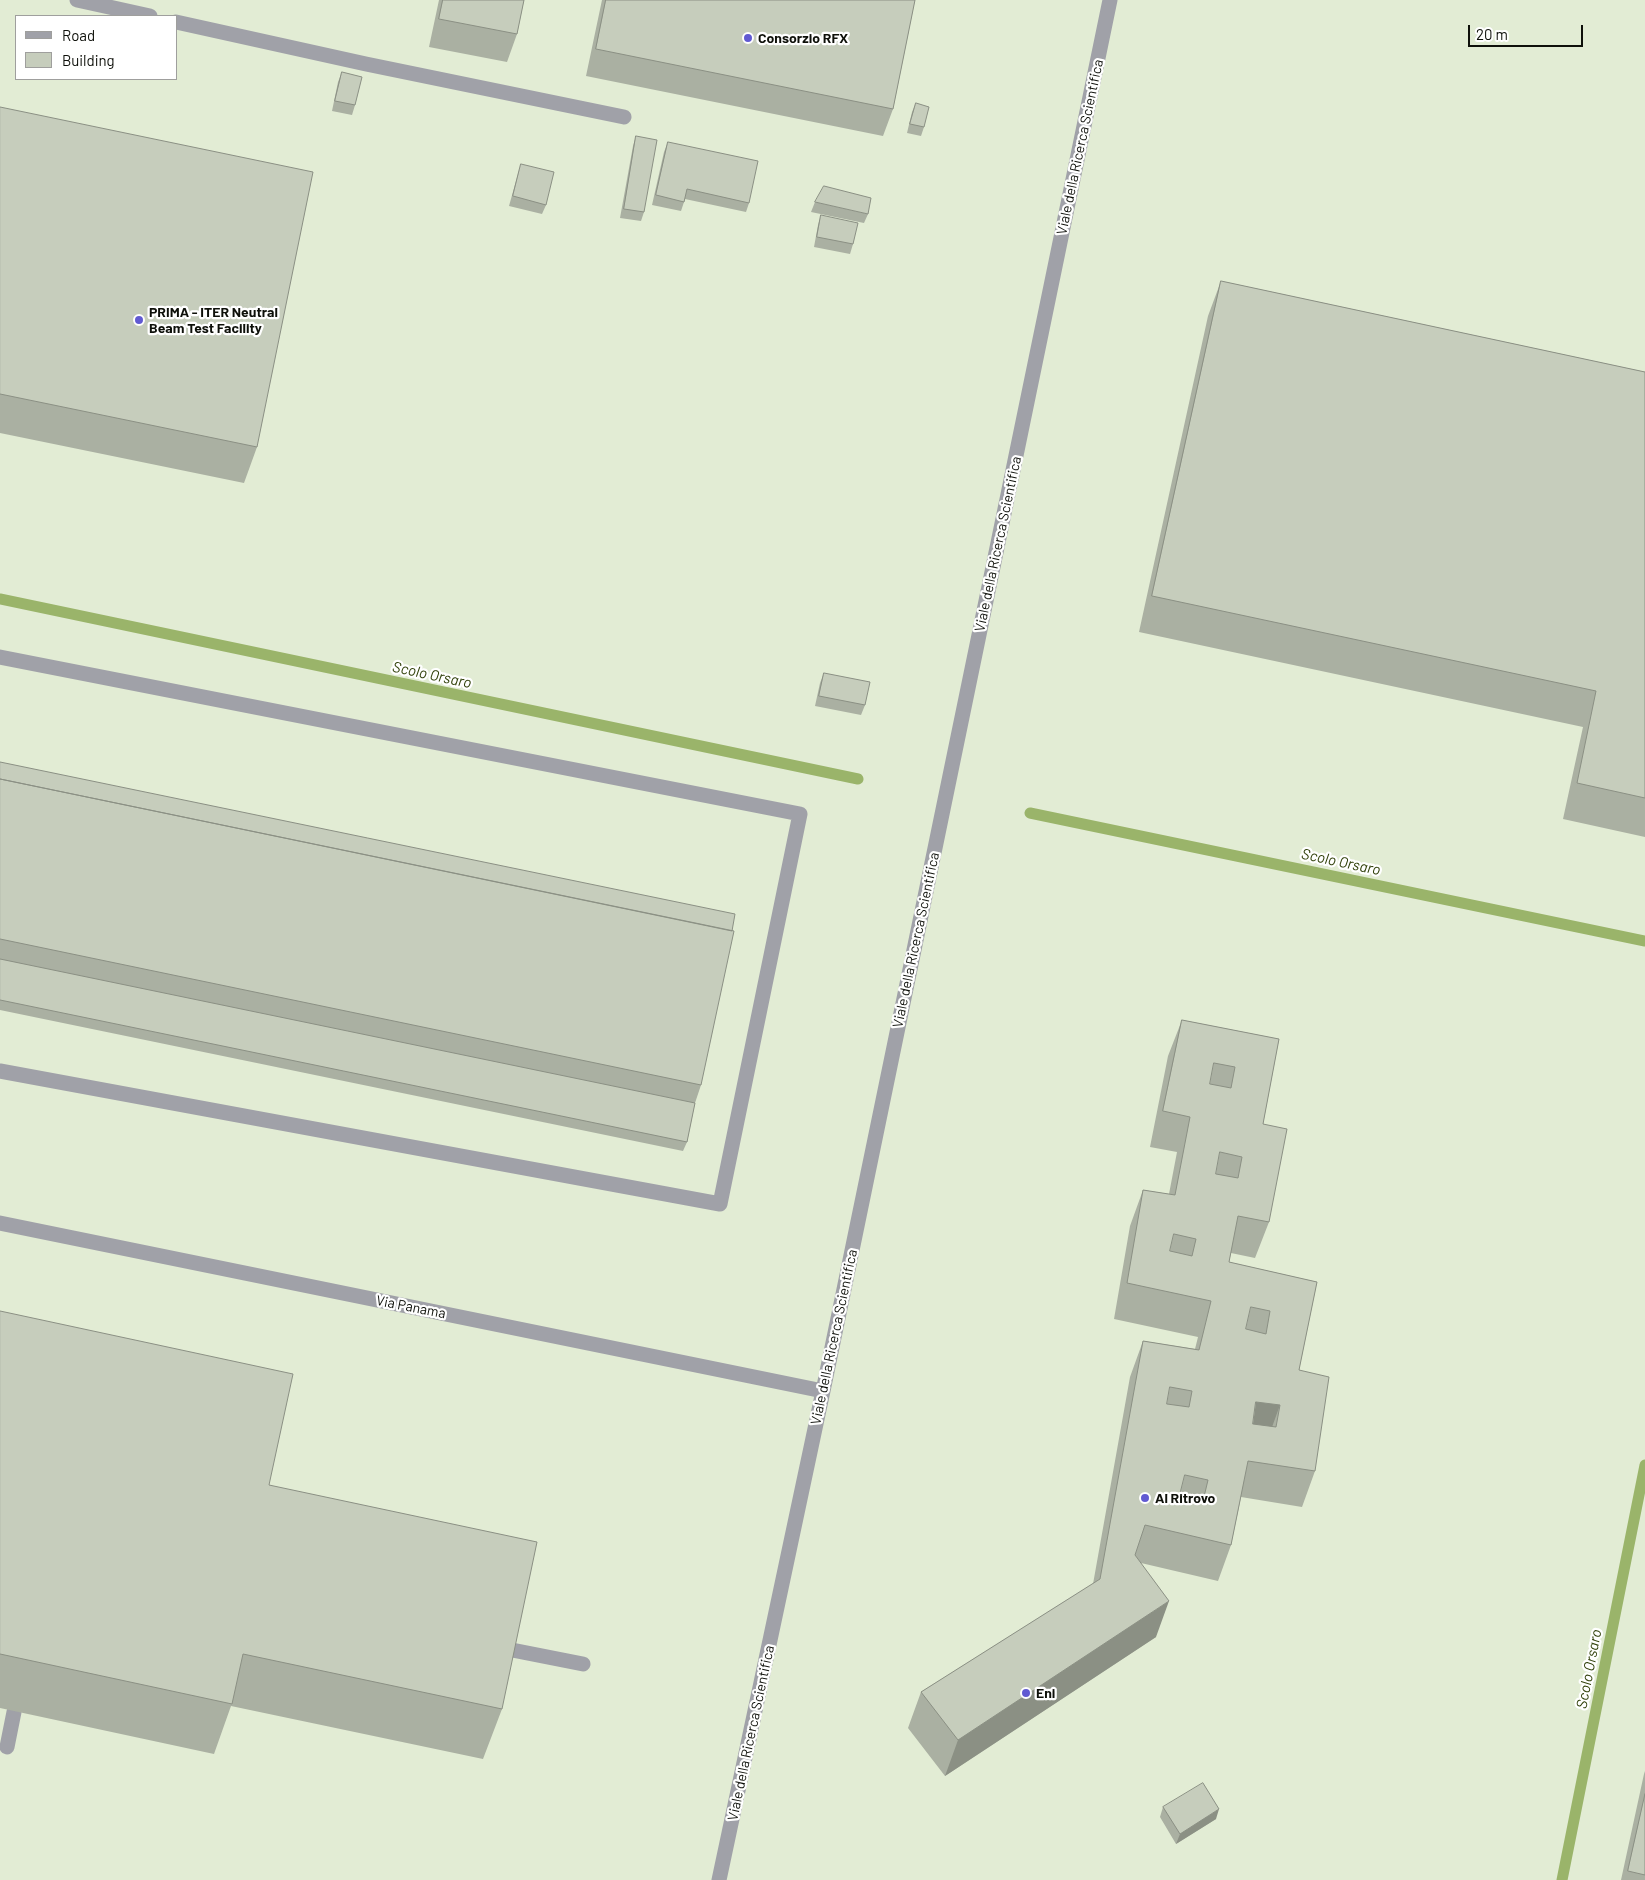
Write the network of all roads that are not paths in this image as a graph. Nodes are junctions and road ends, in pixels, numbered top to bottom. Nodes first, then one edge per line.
1 (77, 0) edge
2 (1110, 0) edge
3 (145, 15) edge
4 (178, 22) edge
5 (624, 117) dead end
6 (0, 657) edge
7 (0, 1071) edge
8 (0, 1223) edge
9 (823, 1391) junction
10 (507, 1649) edge
11 (583, 1664) dead end
12 (14, 1712) dead end
13 (7, 1747) dead end
14 (719, 1880) edge

1 - 3 street
2 - 9 street, Viale della Ricerca Scientifica
4 - 5 street
6 - 7 street
8 - 9 street, Via Panama
9 - 14 street, Viale della Ricerca Scientifica
10 - 11 street
12 - 13 street

